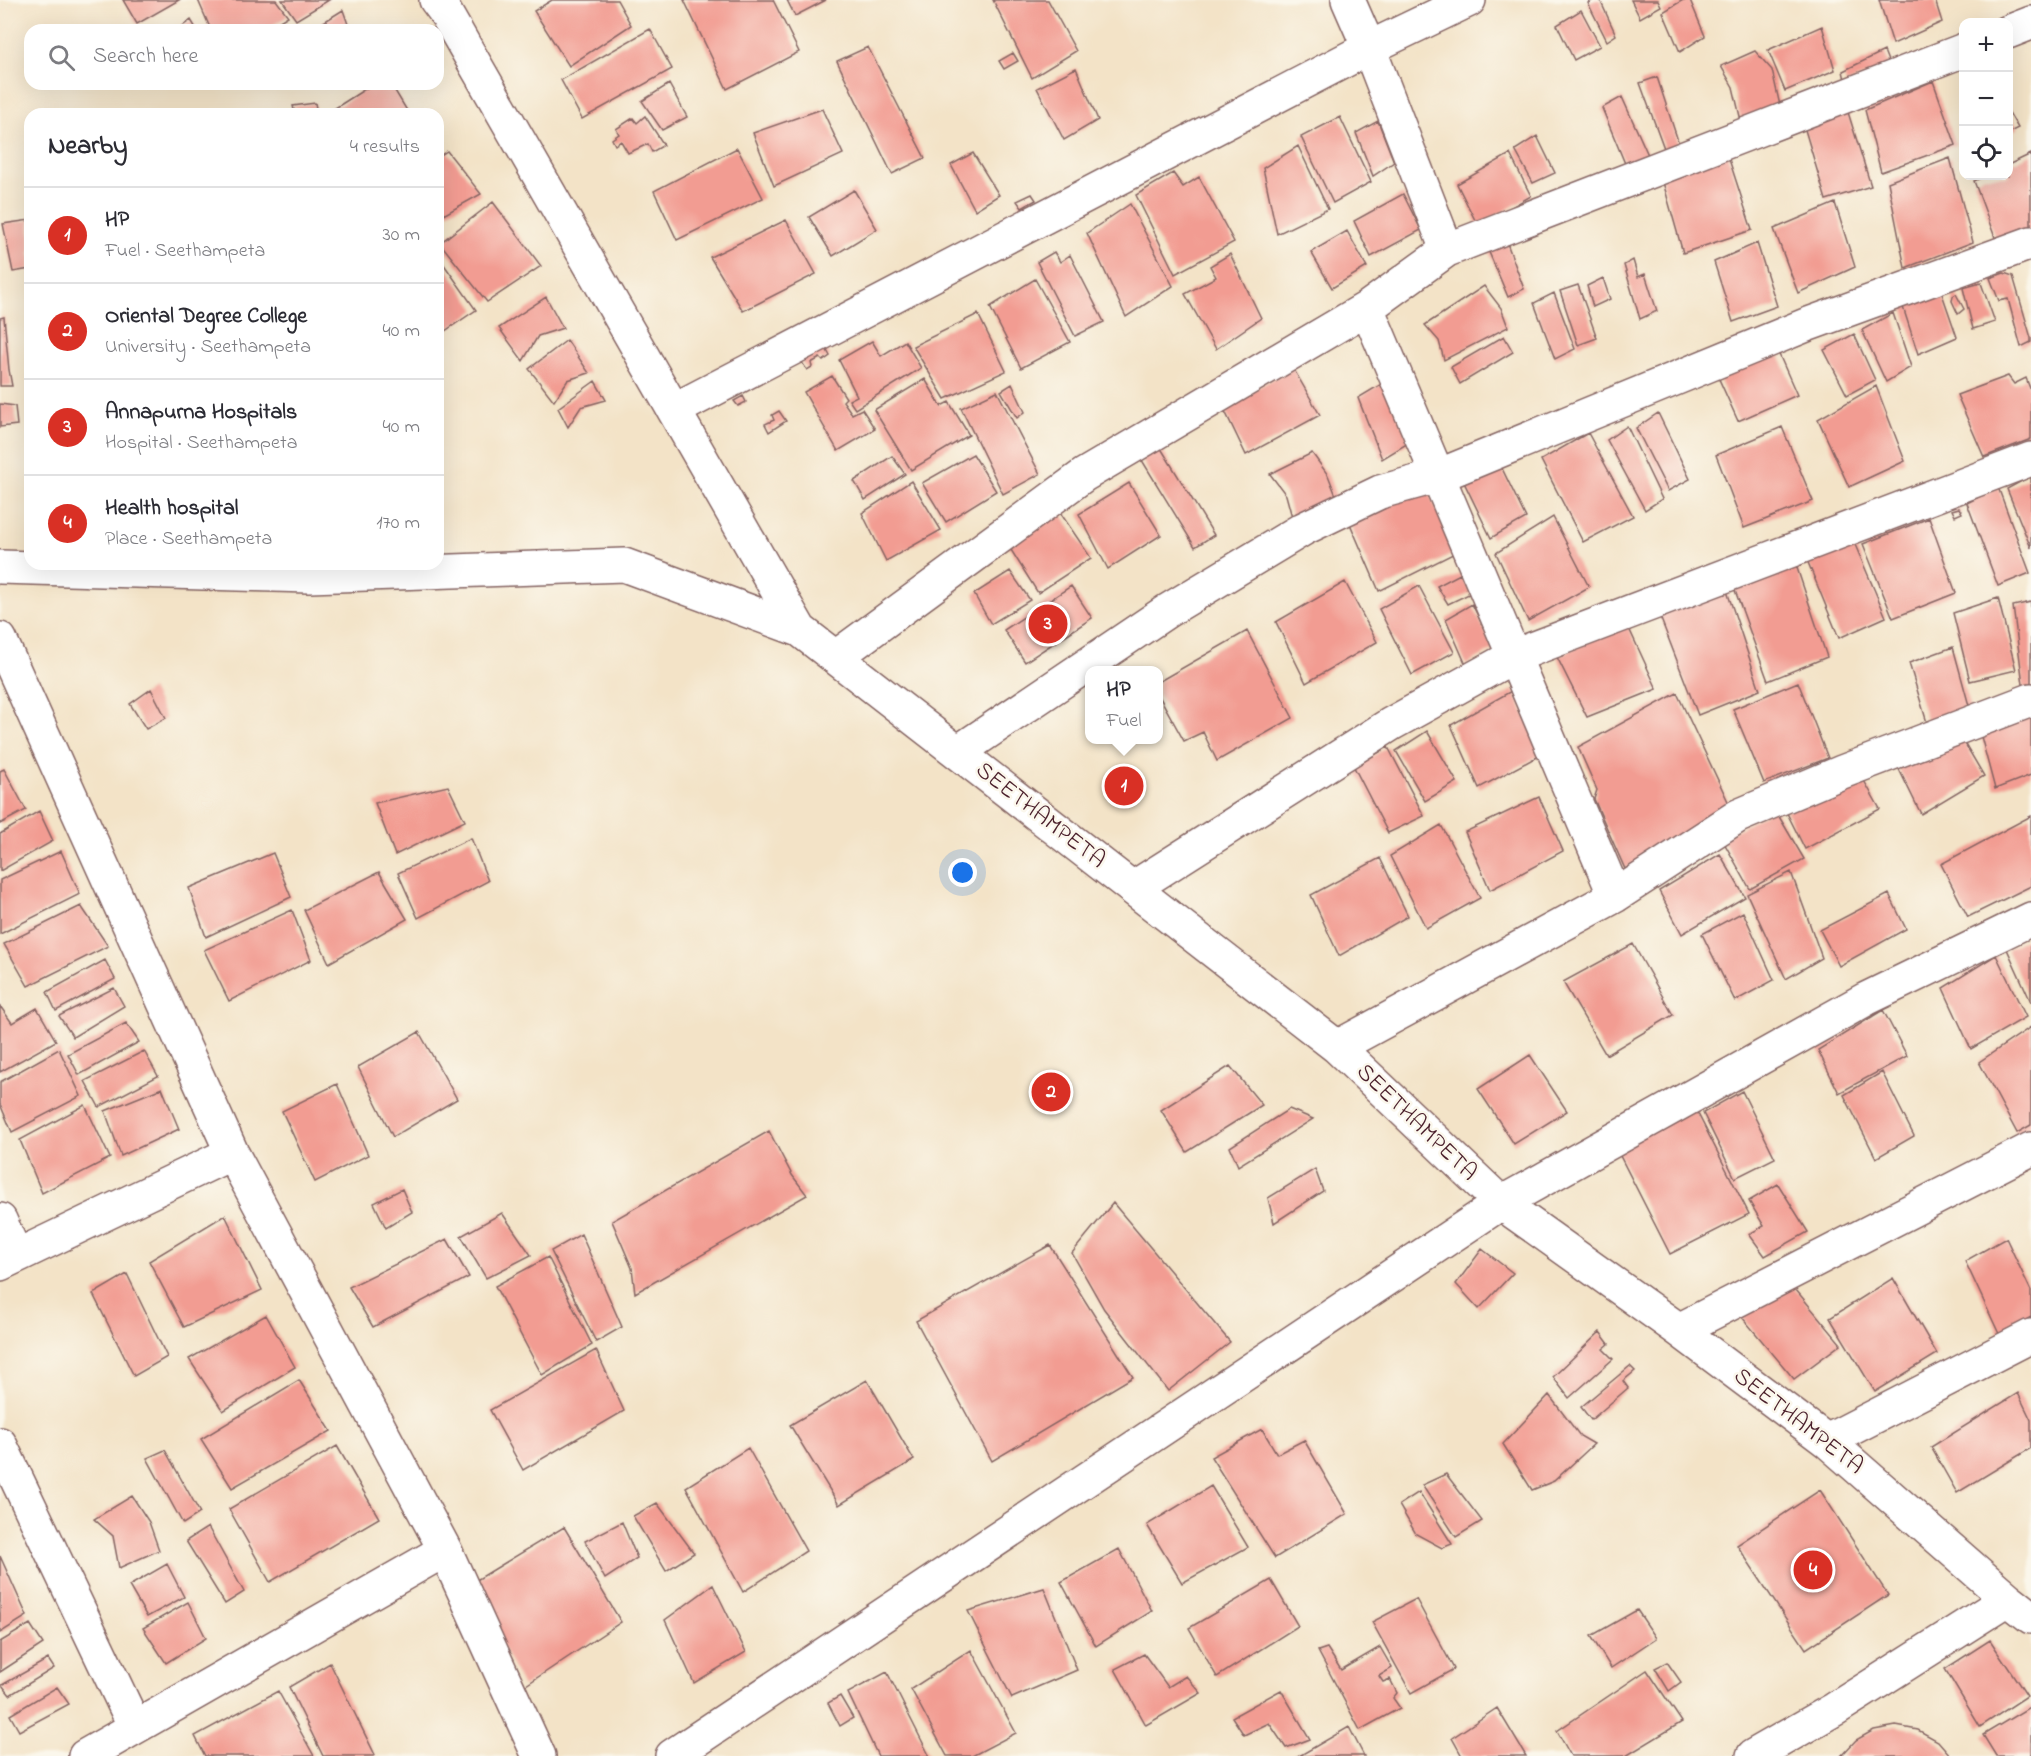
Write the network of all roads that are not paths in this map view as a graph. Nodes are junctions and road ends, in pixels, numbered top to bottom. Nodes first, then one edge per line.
1 (1348, 0) edge
2 (1469, 0) edge
3 (450, 4) edge
4 (2031, 23) edge
5 (2013, 30) edge
6 (1369, 48) junction
7 (1959, 52) edge
8 (2031, 243) edge
9 (1447, 250) junction
10 (1367, 308) junction
11 (674, 410) junction
12 (2031, 459) edge
13 (1438, 476) junction
14 (0, 567) edge
15 (24, 568) edge
16 (103, 570) edge
17 (800, 630) junction
18 (0, 639) edge
19 (1514, 656) junction
20 (836, 657) junction
21 (1085, 666) edge
22 (1085, 666) edge
23 (2031, 700) edge
24 (958, 752) junction
25 (1132, 888) junction
26 (1615, 896) junction
27 (2031, 919) edge
28 (1337, 1047) junction
29 (2031, 1149) edge
30 (232, 1153) junction
31 (1501, 1203) junction
32 (0, 1220) edge
33 (8, 1260) edge
34 (1679, 1330) junction
35 (2031, 1336) edge
36 (1827, 1441) junction
37 (0, 1444) edge
38 (446, 1550) junction
39 (2020, 1608) edge
40 (135, 1727) junction
41 (85, 1756) edge
42 (539, 1756) edge
43 (672, 1756) edge
44 (1753, 1756) edge

1 - 6 street
2 - 6 street
3 - 11 street
4 - 5 street
6 - 9 street
6 - 11 street
7 - 9 street
8 - 13 street
9 - 10 street
10 - 13 street
10 - 20 street
11 - 17 street
12 - 19 street
13 - 19 street
13 - 22 street
14 - 15 street
16 - 17 street
17 - 20 street, SEETHAMPETA
18 - 30 street
19 - 25 street
19 - 26 street
20 - 24 street, SEETHAMPETA
21 - 24 street
23 - 26 street
24 - 25 street, SEETHAMPETA
25 - 28 street, SEETHAMPETA
26 - 28 street
27 - 31 street
28 - 31 street, SEETHAMPETA
29 - 34 street
30 - 33 street
30 - 38 street
31 - 34 street, SEETHAMPETA
31 - 43 street
32 - 33 street
34 - 36 street, SEETHAMPETA
35 - 36 street
36 - 39 street, SEETHAMPETA
37 - 40 street
38 - 40 street
38 - 42 street
39 - 44 street
40 - 41 street

